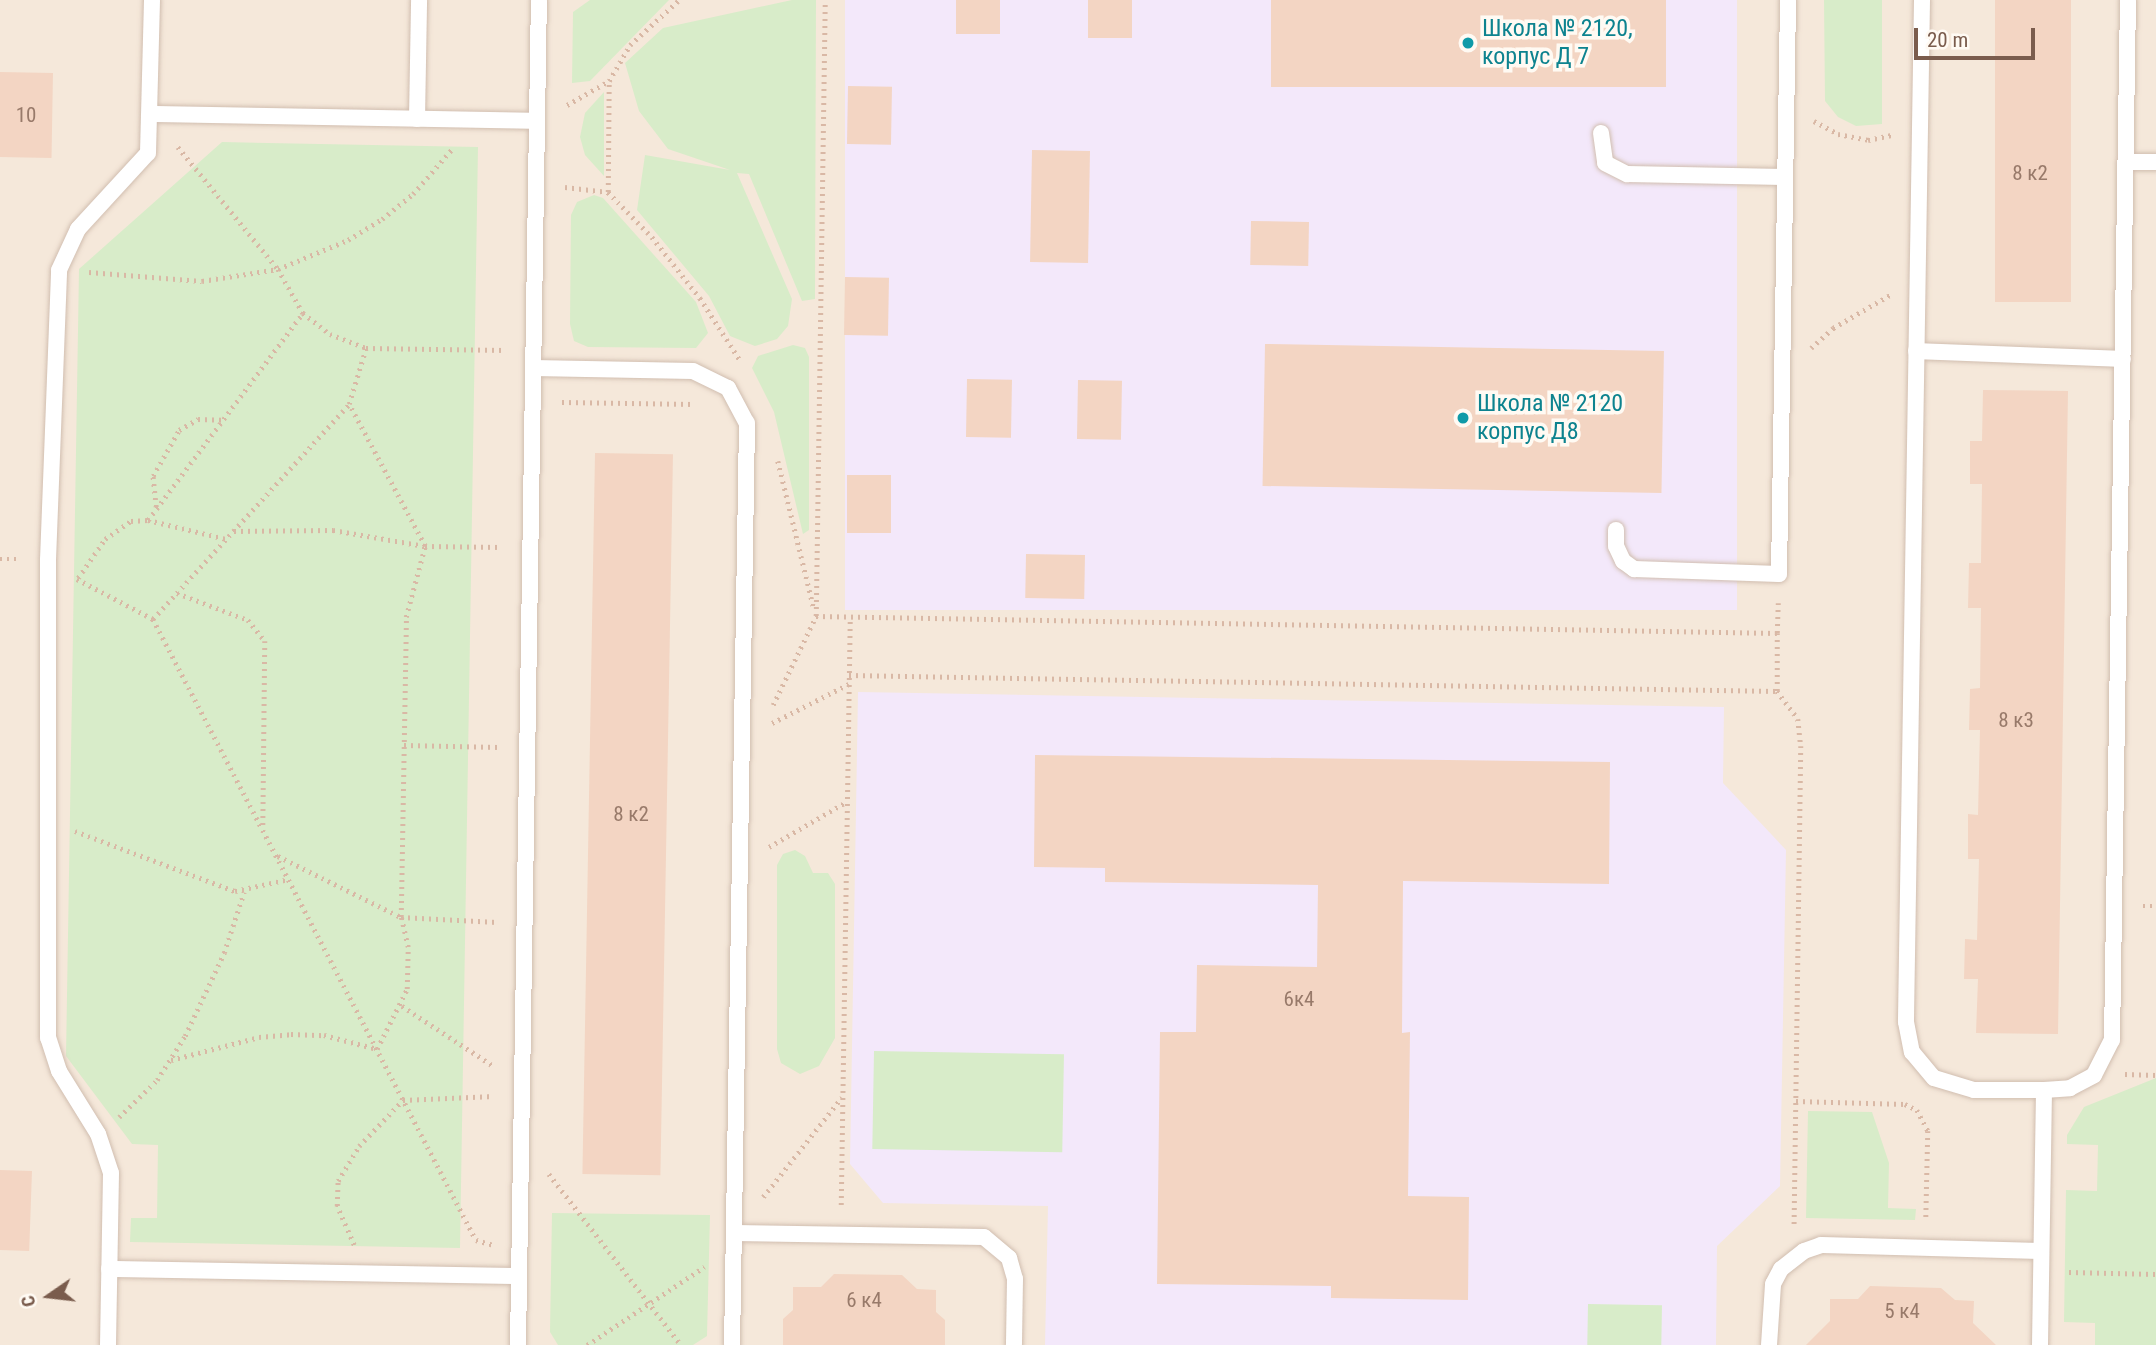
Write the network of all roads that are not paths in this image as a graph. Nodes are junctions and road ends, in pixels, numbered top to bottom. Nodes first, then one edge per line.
1 (152, 0) edge
2 (419, 0) edge
3 (539, 0) edge
4 (1788, 0) edge
5 (1922, 0) edge
6 (2128, 0) edge
7 (150, 114) junction
8 (417, 119) junction
9 (537, 121) junction
10 (1601, 133) dead end
11 (2126, 162) junction
12 (2156, 162) edge
13 (1784, 177) junction
14 (1916, 352) junction
15 (2123, 359) junction
16 (533, 368) junction
17 (1616, 530) dead end
18 (2044, 1090) junction
19 (735, 1233) junction
20 (2041, 1251) junction
21 (109, 1269) junction
22 (519, 1276) junction
23 (108, 1345) edge
24 (517, 1345) edge
25 (732, 1345) edge
26 (1014, 1345) edge
27 (1769, 1345) edge
28 (2040, 1345) edge

1 - 7 lane
2 - 8 lane
3 - 9 lane
4 - 13 lane
5 - 14 lane
6 - 11 lane
7 - 8 lane
7 - 21 lane
8 - 9 lane
9 - 16 lane
10 - 13 lane
11 - 12 lane
11 - 15 lane
13 - 17 lane
14 - 15 lane
14 - 18 lane
15 - 18 lane
16 - 19 lane
16 - 22 lane
18 - 20 lane
19 - 25 lane
19 - 26 lane
20 - 27 lane
20 - 28 lane
21 - 22 lane
21 - 23 lane
22 - 24 lane

